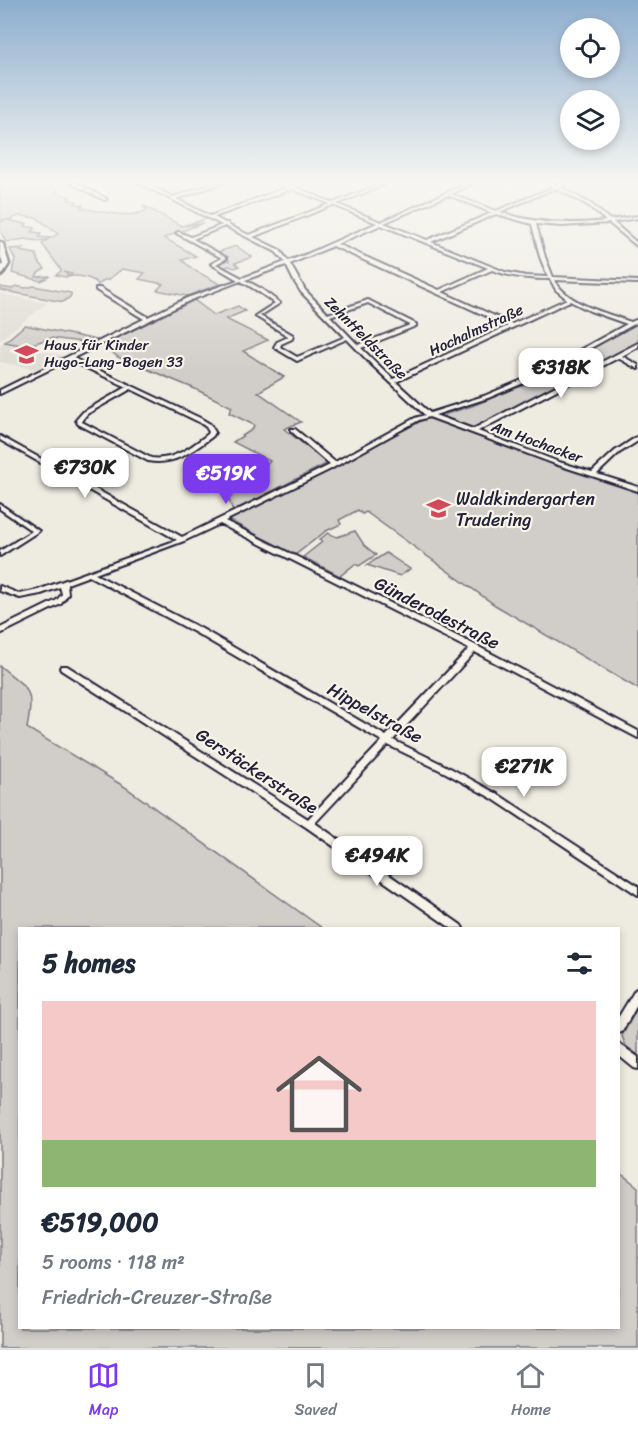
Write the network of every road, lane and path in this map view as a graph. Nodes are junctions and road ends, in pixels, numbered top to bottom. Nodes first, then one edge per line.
1 (1, 246) edge
2 (204, 246) edge
3 (269, 246) edge
4 (328, 246) edge
5 (337, 246) edge
6 (437, 246) edge
7 (541, 246) edge
8 (288, 262) junction
9 (492, 268) junction
10 (0, 274) edge
11 (551, 278) junction
12 (240, 280) junction
13 (638, 282) edge
14 (98, 289) dead end
15 (439, 292) junction
16 (570, 299) junction
17 (327, 316) junction
18 (147, 319) junction
19 (638, 320) edge
20 (631, 324) junction
21 (513, 326) junction
22 (349, 337) junction
23 (638, 345) edge
24 (358, 347) junction
25 (619, 356) junction
26 (69, 358) junction
27 (638, 367) edge
28 (393, 381) junction
29 (131, 387) junction
30 (0, 392) edge
31 (429, 415) junction
32 (293, 430) dead end
33 (472, 432) junction
34 (0, 438) edge
35 (638, 438) edge
36 (334, 465) junction
37 (593, 474) junction
38 (638, 489) edge
39 (0, 506) edge
40 (220, 522) junction
41 (182, 540) junction
42 (0, 554) edge
43 (90, 574) junction
44 (63, 584) junction
45 (0, 588) edge
46 (0, 631) edge
47 (474, 648) junction
48 (64, 668) dead end
49 (638, 735) edge
50 (388, 741) junction
51 (309, 824) junction
52 (638, 891) edge
53 (457, 927) edge
54 (638, 993) edge
55 (620, 1025) edge
56 (620, 1050) edge
57 (638, 1064) edge

1 - 10 main road
2 - 12 street
3 - 8 street, Zehntfeldstraße
4 - 8 street
5 - 15 street
6 - 9 street
7 - 11 street
8 - 12 street
8 - 17 street, Zehntfeldstraße
9 - 11 street
9 - 15 street
11 - 13 street
11 - 16 street
12 - 18 street
12 - 22 street
14 - 18 street
15 - 21 street
16 - 20 street
16 - 21 street, Hochalmstraße
17 - 22 street, Zehntfeldstraße
17 - 24 street
18 - 26 street
19 - 20 street
20 - 31 street
21 - 28 street, Hochalmstraße
22 - 24 street, Zehntfeldstraße
23 - 25 street
24 - 28 street, Zehntfeldstraße
25 - 27 street
25 - 33 street
26 - 29 street
26 - 30 street
28 - 31 street, Zehntfeldstraße
29 - 29 street
31 - 33 street, Am Hochacker
31 - 36 street
32 - 36 street
33 - 37 street, Am Hochacker
34 - 41 street
35 - 37 street
36 - 40 street
37 - 38 street, Am Hochacker
39 - 42 street
40 - 41 street
40 - 47 street, Günderodestraße
41 - 43 street
43 - 44 street
43 - 50 street, Hippelstraße
44 - 45 street
44 - 46 street
47 - 49 street, Günderodestraße
47 - 50 street
48 - 51 street, Gerstäckerstraße
50 - 51 street
50 - 52 street, Hippelstraße
51 - 53 street, Gerstäckerstraße
54 - 55 street
56 - 57 street

